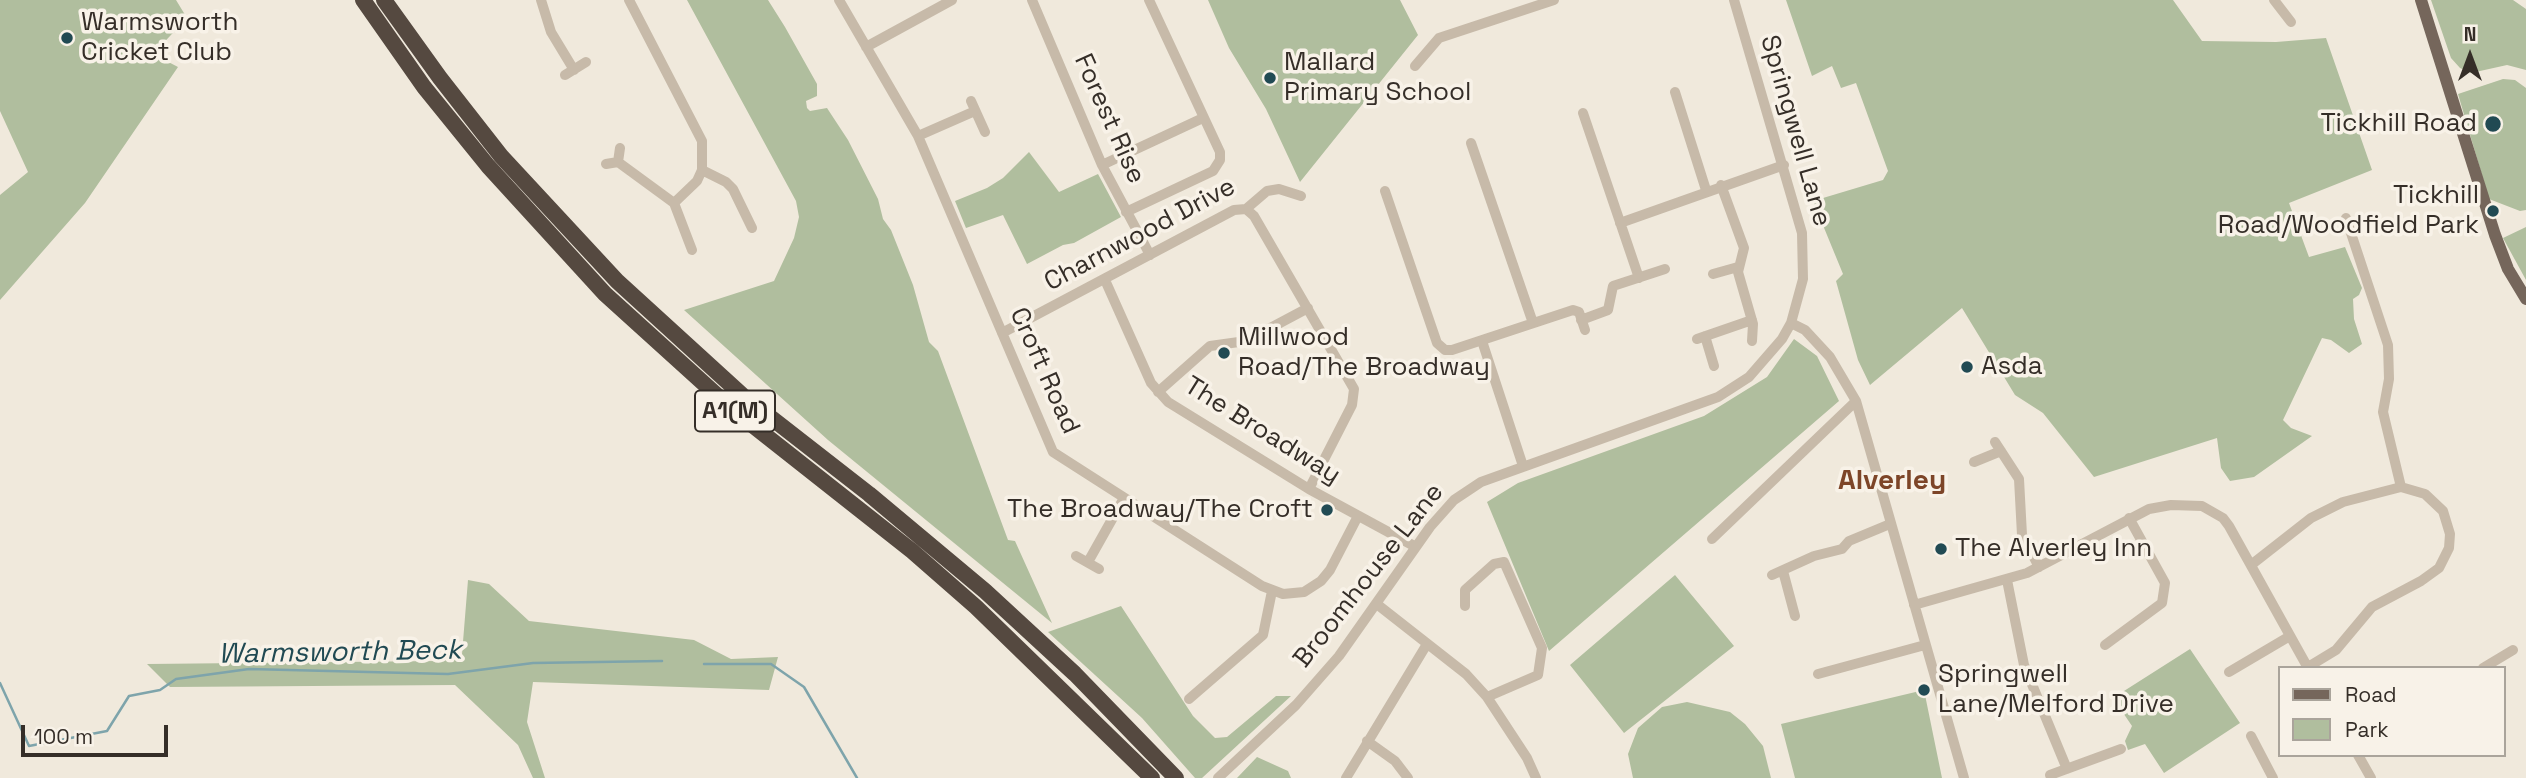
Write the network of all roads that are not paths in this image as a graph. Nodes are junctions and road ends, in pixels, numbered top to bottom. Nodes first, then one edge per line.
1 (353, 0) edge
2 (363, 0) edge
3 (386, 0) edge
4 (541, 0) edge
5 (629, 0) edge
6 (839, 0) edge
7 (952, 0) edge
8 (1032, 0) edge
9 (1149, 0) edge
10 (1554, 0) edge
11 (1734, 0) edge
12 (2274, 0) edge
13 (2421, 0) edge
14 (2291, 22) dead end
15 (866, 47) junction
16 (401, 55) junction
17 (586, 62) dead end
18 (1415, 66) dead end
19 (1675, 92) dead end
20 (1583, 113) dead end
21 (1203, 118) junction
22 (985, 132) dead end
23 (918, 136) junction
24 (1471, 142) dead end
25 (620, 148) dead end
26 (1102, 165) junction
27 (1784, 165) junction
28 (702, 170) junction
29 (1721, 185) junction
30 (1706, 190) junction
31 (1385, 191) dead end
32 (1301, 195) dead end
33 (674, 203) junction
34 (1246, 209) junction
35 (1126, 212) junction
36 (2346, 218) dead end
37 (1620, 223) junction
38 (752, 228) dead end
39 (692, 250) dead end
40 (1150, 255) junction
41 (1738, 267) junction
42 (1665, 269) dead end
43 (1713, 274) dead end
44 (1639, 278) junction
45 (1105, 279) junction
46 (2526, 299) edge
47 (1308, 307) junction
48 (1752, 320) junction
49 (1533, 323) junction
50 (1791, 323) junction
51 (1002, 333) junction
52 (1482, 341) junction
53 (1752, 341) dead end
54 (1714, 366) dead end
55 (1158, 392) junction
56 (1856, 401) junction
57 (1974, 462) dead end
58 (1523, 466) junction
59 (2400, 487) junction
60 (1309, 489) junction
61 (1124, 498) junction
62 (1358, 516) junction
63 (2129, 519) junction
64 (1890, 524) junction
65 (1712, 539) dead end
66 (1416, 547) junction
67 (1076, 556) dead end
68 (1087, 562) junction
69 (2251, 565) junction
70 (2039, 567) junction
71 (1099, 569) dead end
72 (2007, 580) junction
73 (1272, 591) junction
74 (1378, 605) junction
75 (1914, 605) junction
76 (1465, 606) dead end
77 (1795, 616) dead end
78 (2290, 636) junction
79 (1427, 643) junction
80 (1925, 645) junction
81 (2105, 645) dead end
82 (2513, 650) dead end
83 (2307, 666) edge
84 (2310, 666) edge
85 (2486, 666) edge
86 (2229, 672) dead end
87 (1818, 674) dead end
88 (1487, 697) junction
89 (1189, 699) dead end
90 (2251, 736) dead end
91 (1367, 741) junction
92 (2121, 749) dead end
93 (2359, 757) edge
94 (2067, 769) junction
95 (2050, 775) dead end
96 (2367, 776) edge
97 (1219, 777) edge
98 (1152, 778) edge
99 (1175, 778) edge
100 (1346, 778) edge
101 (1408, 778) edge
102 (1536, 778) edge
103 (1964, 778) edge
104 (2273, 778) edge

1 - 16 highway
2 - 16 highway, A1(M)
3 - 99 highway, A1(M)
4 - 17 street
5 - 28 street
6 - 15 street, Croft Road
7 - 15 street
8 - 26 street, Forest Rise
9 - 21 street
10 - 18 street
11 - 27 street, Springwell Lane
12 - 14 street
13 - 46 main road
15 - 23 street, Croft Road
16 - 98 highway, A1(M)
19 - 30 street
20 - 37 street
21 - 26 street
21 - 35 street
22 - 23 street
23 - 51 street, Croft Road
24 - 49 street
25 - 33 street
26 - 35 street, Forest Rise
27 - 29 street
27 - 50 street, Springwell Lane
28 - 33 street
28 - 38 street
29 - 30 street
29 - 41 street
30 - 37 street
31 - 52 street
32 - 34 street, Charnwood Drive
33 - 39 street
34 - 40 street, Charnwood Drive
34 - 47 street
35 - 40 street, Forest Rise
36 - 59 street
37 - 44 street
40 - 45 street, Charnwood Drive
41 - 43 street
41 - 48 street
42 - 44 street
44 - 49 street
45 - 51 street, Charnwood Drive
45 - 55 street, The Broadway
47 - 55 street
47 - 60 street
48 - 53 street
48 - 54 street
49 - 52 street
50 - 56 street
50 - 58 street, Broomhouse Lane
51 - 61 street, Croft Road
52 - 58 street
55 - 60 street, The Broadway
56 - 64 street
56 - 65 street
57 - 70 street
58 - 66 street, Broomhouse Lane
59 - 69 street
59 - 84 street
60 - 62 street, The Broadway
61 - 68 street
61 - 73 street, Croft Road
62 - 66 street, The Broadway
62 - 73 street
63 - 69 street
63 - 70 street
63 - 81 street
64 - 75 street
64 - 77 street
66 - 74 street, Broomhouse Lane
67 - 68 street
68 - 71 street
69 - 78 street
70 - 72 street
72 - 75 street
72 - 94 street
73 - 89 street
74 - 79 street
74 - 97 street, Broomhouse Lane
75 - 80 street
76 - 88 street
78 - 83 street
78 - 86 street
79 - 88 street
79 - 91 street
80 - 87 street
80 - 103 street
82 - 85 street
88 - 102 street
90 - 104 street
91 - 100 street
91 - 101 street
92 - 94 street
93 - 96 street
94 - 95 street

